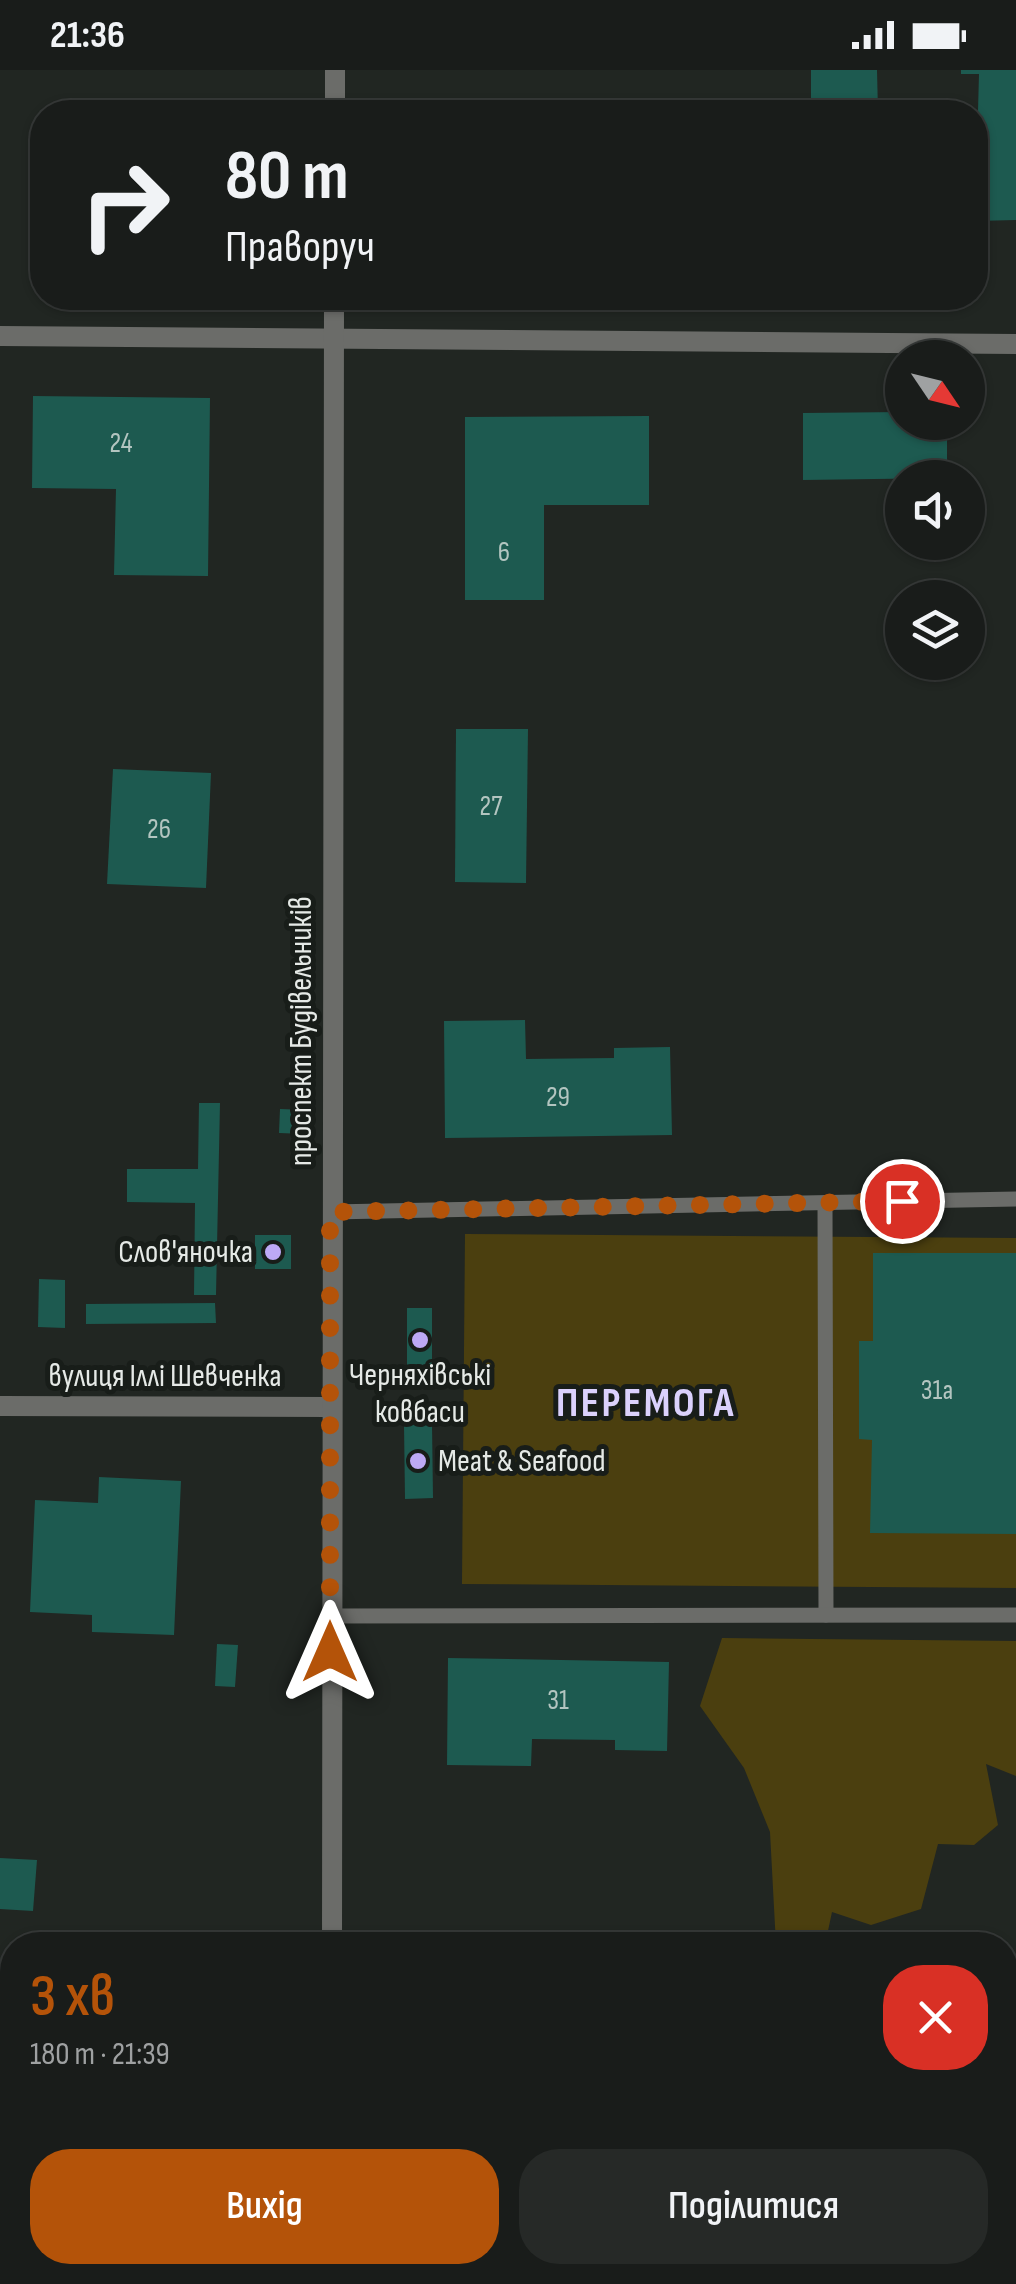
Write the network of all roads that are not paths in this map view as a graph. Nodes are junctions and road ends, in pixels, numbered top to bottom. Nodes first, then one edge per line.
1 (335, 70) edge
2 (334, 100) edge
3 (334, 310) edge
4 (0, 336) edge
5 (334, 338) junction
6 (1016, 344) edge
7 (1016, 1199) edge
8 (825, 1203) junction
9 (330, 1212) junction
10 (0, 1406) edge
11 (330, 1407) junction
12 (826, 1615) junction
13 (1016, 1615) edge
14 (329, 1616) junction
15 (332, 1932) edge

1 - 2 street
3 - 5 street, проспект Будівельників
4 - 5 street
5 - 6 street
5 - 9 street, проспект Будівельників
7 - 8 lane
8 - 9 lane
8 - 12 lane
9 - 11 street, проспект Будівельників
10 - 11 street, вулиця Іллі Шевченка
11 - 14 street, проспект Будівельників
12 - 13 lane
12 - 14 lane
14 - 15 street, проспект Будівельників

